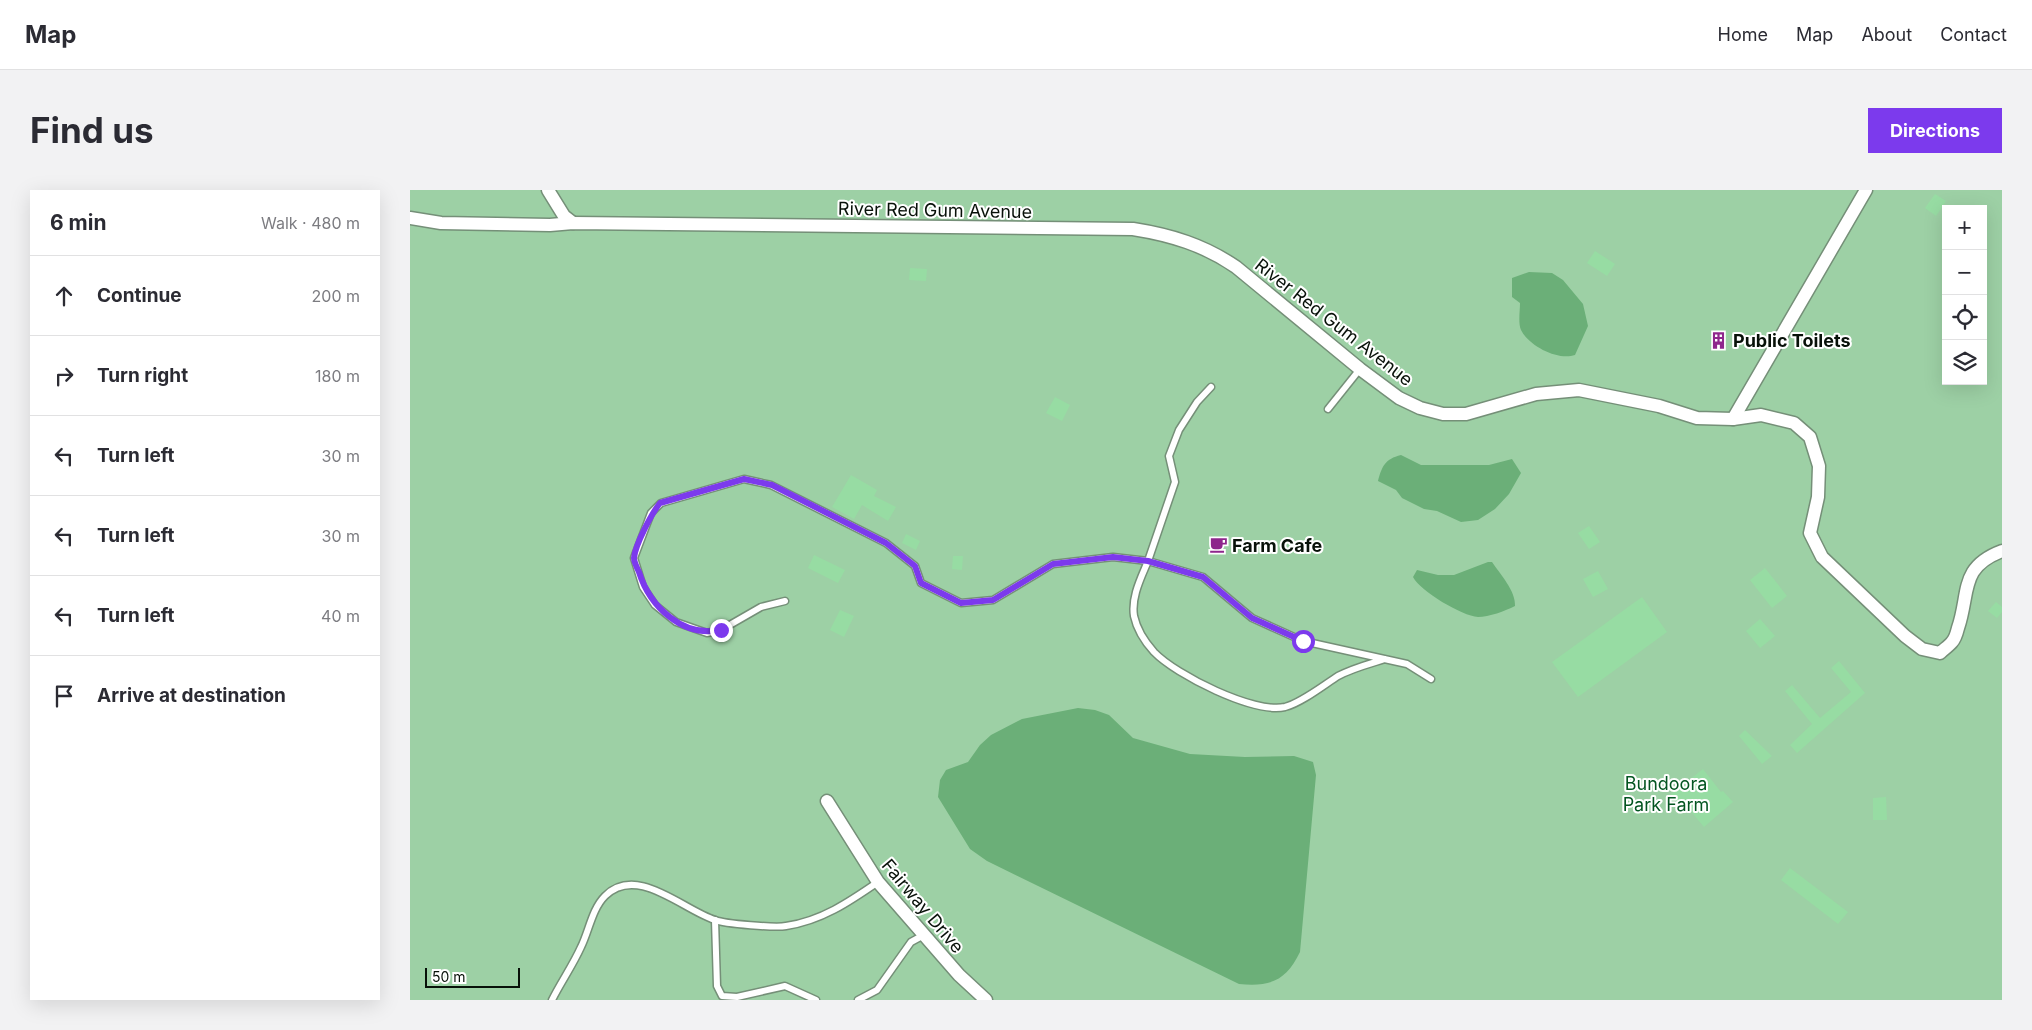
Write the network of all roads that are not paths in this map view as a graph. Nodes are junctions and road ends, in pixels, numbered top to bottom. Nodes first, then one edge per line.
1 (548, 190) edge
2 (1866, 190) edge
3 (410, 218) edge
4 (573, 223) junction
5 (1360, 369) junction
6 (1210, 387) dead end
7 (1328, 408) dead end
8 (1733, 420) junction
9 (2002, 551) edge
10 (1148, 561) junction
11 (785, 601) dead end
12 (1385, 658) junction
13 (1431, 678) dead end
14 (827, 801) dead end
15 (878, 882) junction
16 (715, 920) junction
17 (922, 936) junction
18 (552, 1000) edge
19 (816, 1000) edge
20 (858, 1000) edge
21 (986, 1000) edge

1 - 4 street
2 - 8 street
3 - 4 street, River Red Gum Avenue
4 - 5 street, River Red Gum Avenue
5 - 7 lane
5 - 8 street, River Red Gum Avenue
6 - 10 lane
8 - 9 street, River Red Gum Avenue
10 - 11 lane
10 - 12 lane
10 - 12 lane
12 - 13 lane
14 - 15 street, Fairway Drive
15 - 16 lane
15 - 17 street, Fairway Drive
16 - 18 lane
16 - 19 lane
17 - 20 lane
17 - 21 street, Fairway Drive

